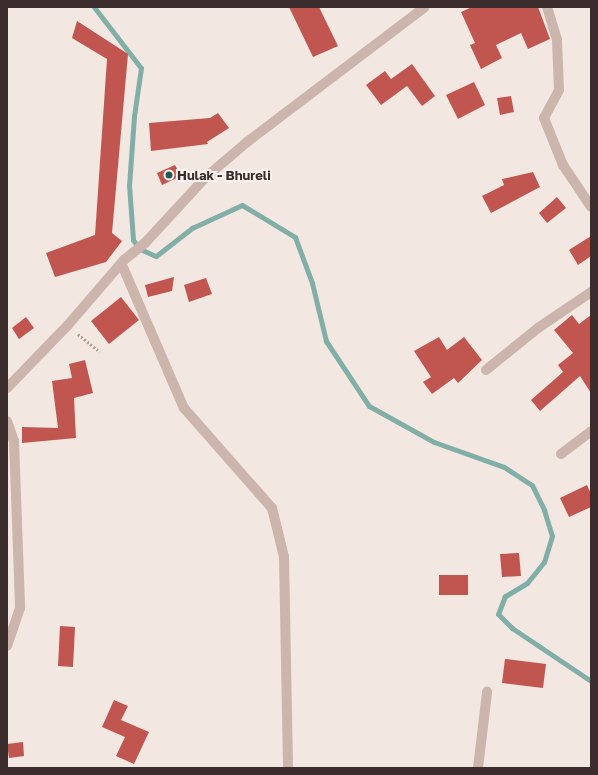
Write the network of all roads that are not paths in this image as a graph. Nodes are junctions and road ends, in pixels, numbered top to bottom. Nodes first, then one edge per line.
1 (425, 7) edge
2 (547, 7) edge
3 (591, 207) edge
4 (123, 263) junction
5 (591, 292) edge
6 (486, 370) dead end
7 (7, 388) edge
8 (7, 421) edge
9 (591, 431) edge
10 (561, 454) dead end
11 (7, 646) edge
12 (487, 692) dead end
13 (288, 768) edge
14 (478, 768) edge

1 - 4 street
2 - 3 street
4 - 7 street
4 - 13 street
5 - 6 street
8 - 11 street
9 - 10 street
12 - 14 street

